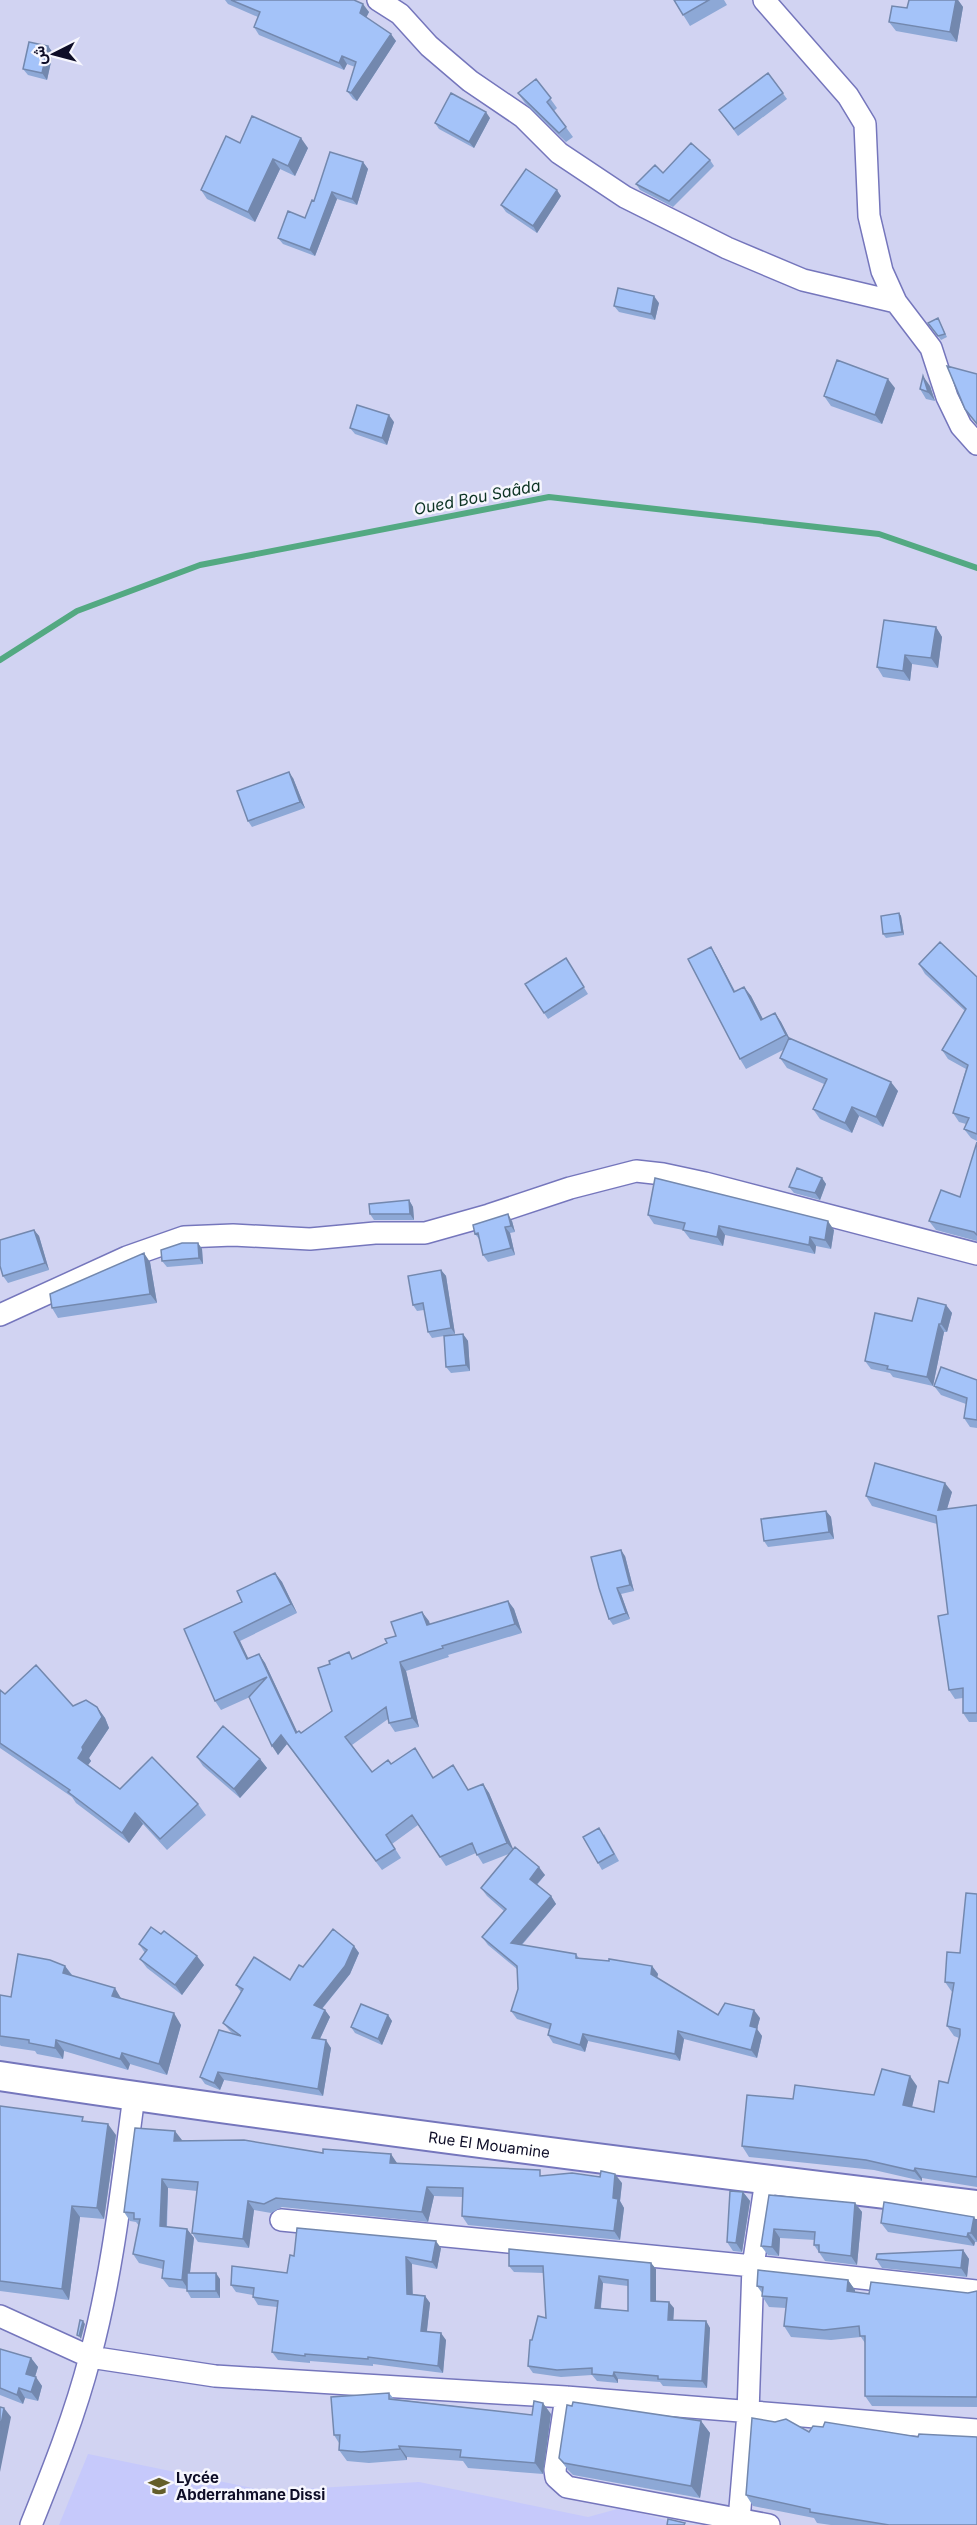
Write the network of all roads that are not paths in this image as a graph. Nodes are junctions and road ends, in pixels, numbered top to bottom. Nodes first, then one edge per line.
1 (378, 0) edge
2 (764, 0) edge
3 (896, 302) junction
4 (977, 444) edge
5 (977, 1254) edge
6 (0, 1315) edge
7 (0, 2076) edge
8 (134, 2096) junction
9 (766, 2180) junction
10 (977, 2205) edge
11 (281, 2220) dead end
12 (753, 2266) junction
13 (977, 2291) edge
14 (0, 2316) edge
15 (90, 2357) junction
16 (566, 2397) junction
17 (748, 2413) junction
18 (977, 2430) edge
19 (739, 2520) junction
20 (31, 2525) edge
21 (769, 2525) edge

1 - 3 street
2 - 3 street
3 - 4 street
5 - 6 street
7 - 8 main road, Rue El Mouamine
8 - 9 main road, Rue El Mouamine
8 - 15 street
9 - 10 main road, Rue El Mouamine
9 - 12 street
11 - 12 street
12 - 13 street
12 - 17 street
14 - 15 street
15 - 16 street
15 - 20 street
16 - 17 street
16 - 19 street
17 - 18 street
17 - 19 street
19 - 21 street

